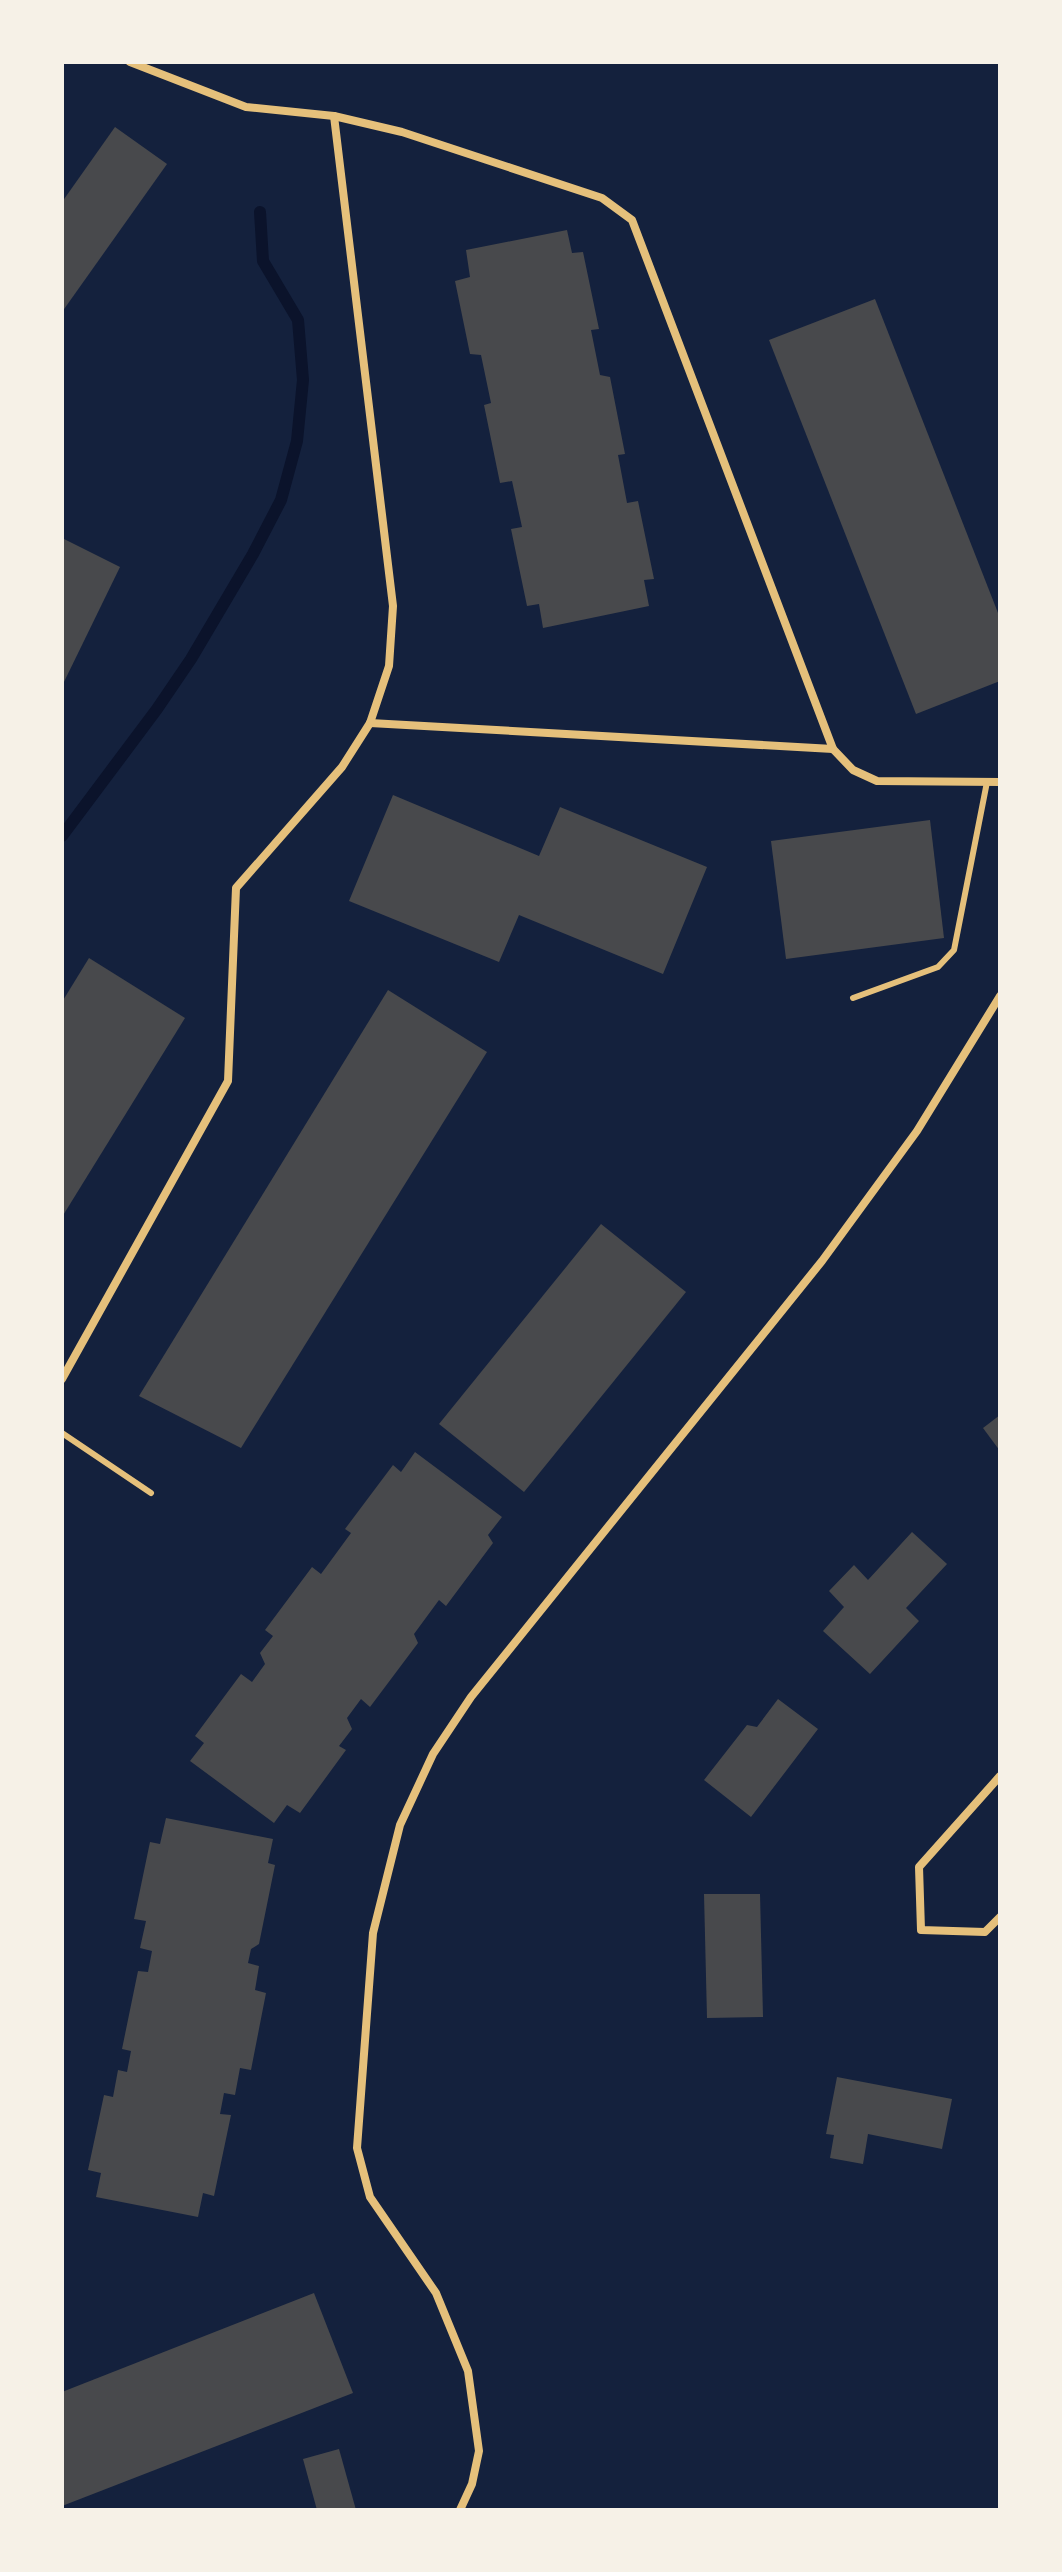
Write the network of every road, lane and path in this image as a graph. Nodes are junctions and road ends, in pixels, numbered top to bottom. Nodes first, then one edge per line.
1 (130, 62) edge
2 (334, 116) junction
3 (370, 723) junction
4 (833, 749) junction
5 (987, 782) junction
6 (1000, 782) edge
7 (1000, 996) edge
8 (853, 998) dead end
9 (62, 1379) edge
10 (62, 1433) edge
11 (151, 1493) dead end
12 (1000, 1776) edge
13 (1000, 1917) edge
14 (460, 2510) edge

1 - 2 street
2 - 3 street
2 - 4 street
3 - 4 street
3 - 9 street
4 - 5 street
5 - 6 street
5 - 8 lane
7 - 14 street
10 - 11 lane
12 - 13 street

